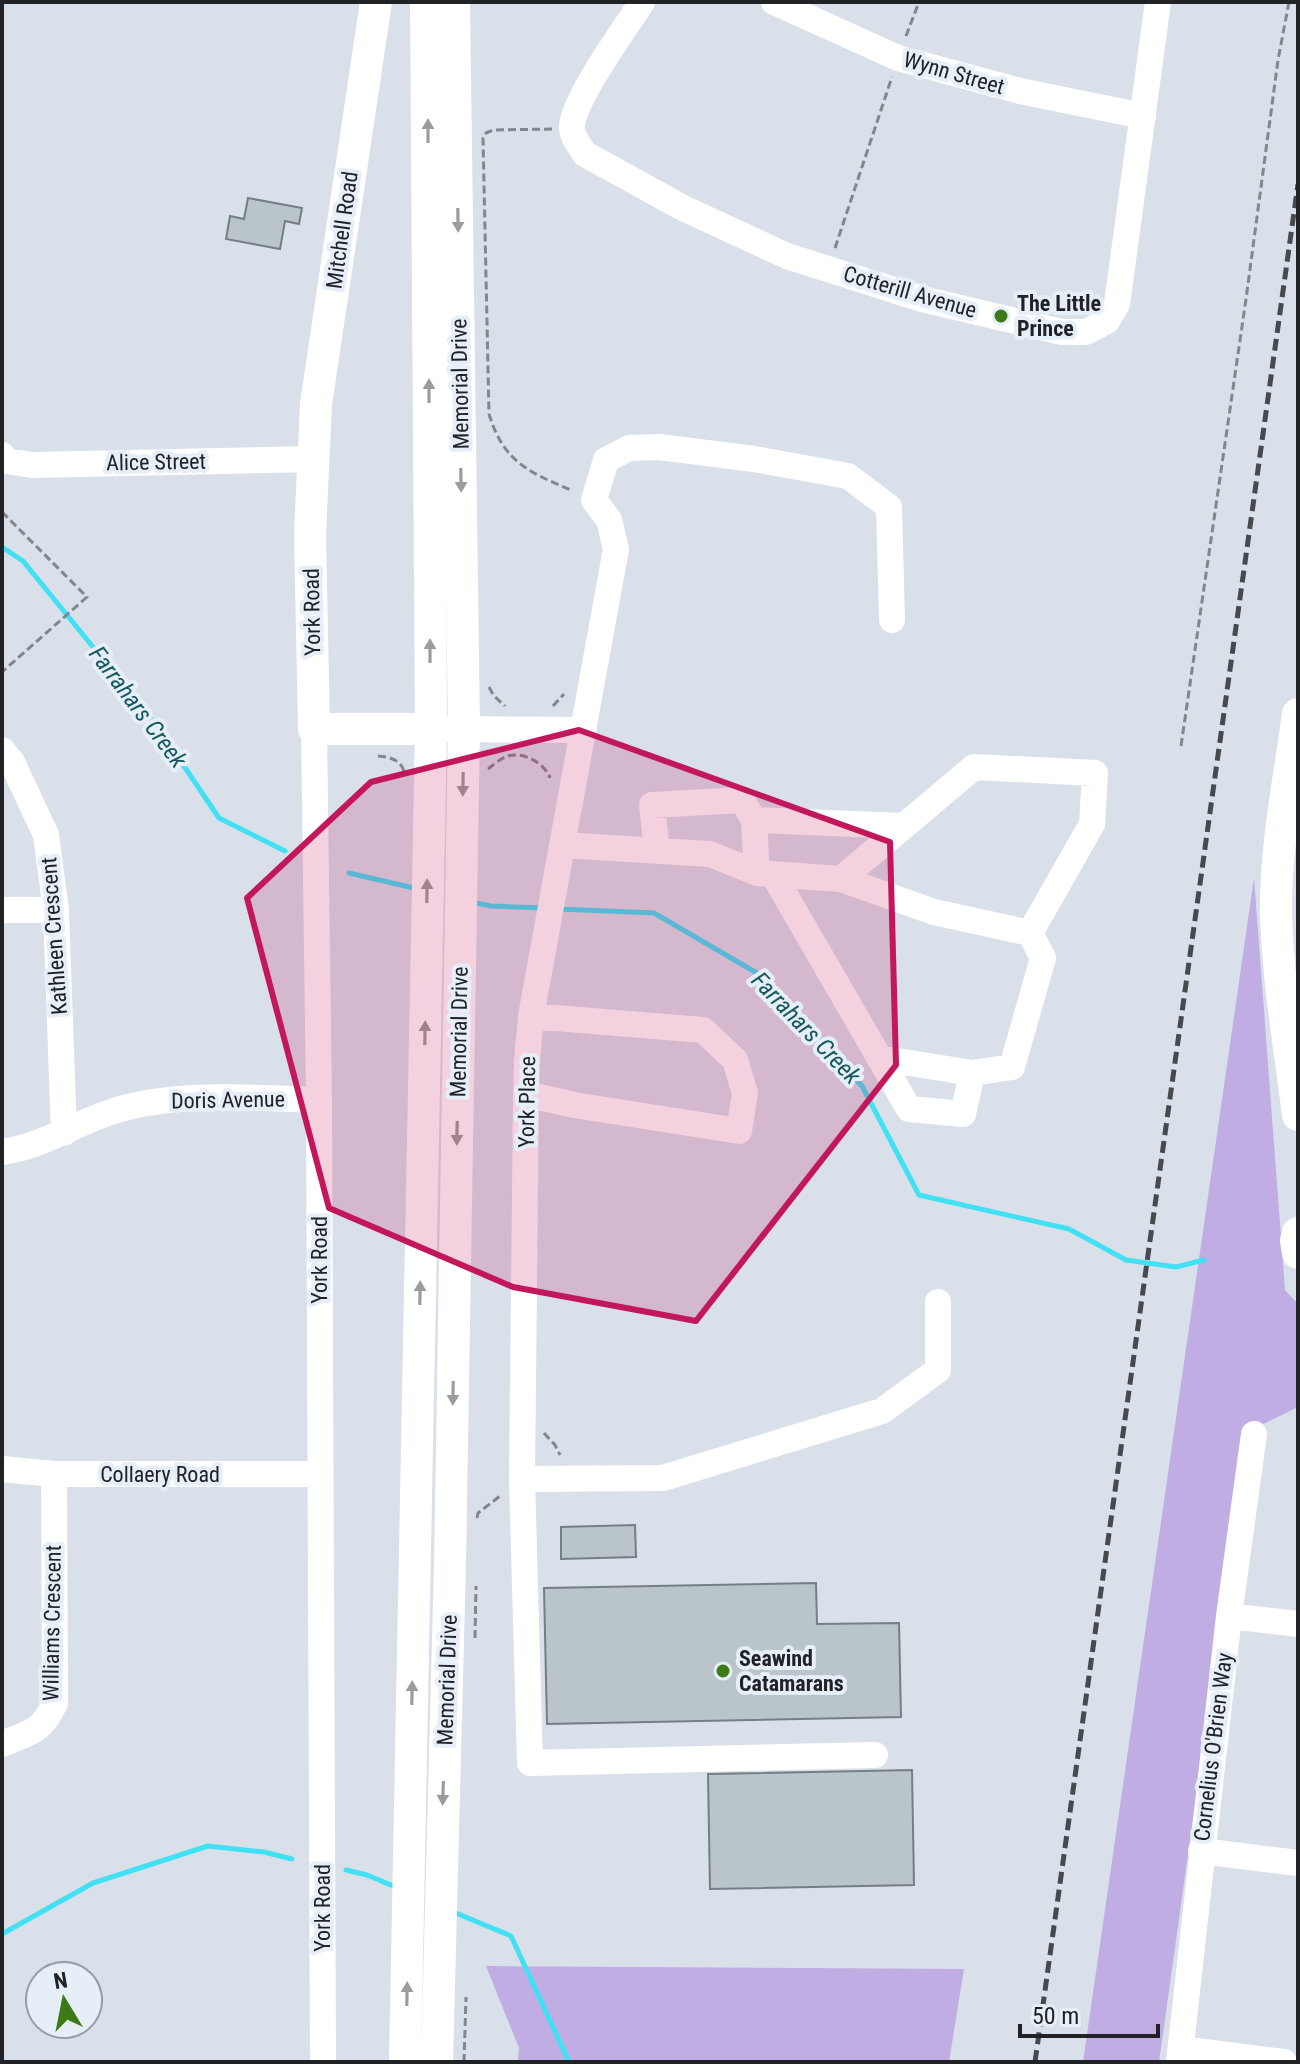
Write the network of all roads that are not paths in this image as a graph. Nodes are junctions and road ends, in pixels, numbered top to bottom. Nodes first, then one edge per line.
1 (376, 2) edge
2 (426, 2) edge
3 (454, 2) edge
4 (642, 2) edge
5 (774, 2) edge
6 (1158, 2) edge
7 (1143, 116) junction
8 (2, 455) edge
9 (312, 459) junction
10 (892, 620) dead end
11 (1298, 714) edge
12 (314, 729) junction
13 (431, 729) junction
14 (464, 729) junction
15 (584, 730) junction
16 (2, 750) edge
17 (754, 820) junction
18 (904, 826) junction
19 (562, 845) junction
20 (657, 851) junction
21 (765, 874) junction
22 (841, 879) junction
23 (2, 910) edge
24 (56, 910) junction
25 (1030, 933) junction
26 (531, 1016) junction
27 (879, 1058) junction
28 (972, 1073) junction
29 (526, 1094) junction
30 (319, 1100) junction
31 (1298, 1115) edge
32 (64, 1133) junction
33 (2, 1152) edge
34 (1298, 1233) edge
35 (1298, 1253) edge
36 (938, 1302) dead end
37 (1254, 1434) dead end
38 (2, 1469) edge
39 (54, 1474) junction
40 (319, 1474) junction
41 (522, 1479) junction
42 (1229, 1616) junction
43 (1298, 1624) edge
44 (2, 1744) edge
45 (875, 1755) dead end
46 (1201, 1851) junction
47 (1298, 1863) edge
48 (1180, 2056) edge
49 (323, 2062) edge
50 (405, 2062) edge
51 (437, 2062) edge
52 (1284, 2062) edge

1 - 9 main road, Mitchell Road
13 -> 2 main road, Memorial Drive
3 -> 14 main road, Memorial Drive
4 - 7 street, Cotterill Avenue
5 - 7 street, Wynn Street
6 - 7 street, Cotterill Avenue
8 - 9 street, Alice Street
9 - 12 main road, York Road
10 - 15 street, York Place
11 - 31 main road
12 - 13 main road
12 - 30 street, York Road
13 - 14 street
50 -> 13 main road, Memorial Drive
14 - 15 street
14 -> 51 main road, Memorial Drive
15 - 19 street, York Place
16 - 24 street, Kathleen Crescent
17 - 18 street
17 - 20 street
17 - 21 street
18 - 22 street
18 - 25 street
19 - 20 street
19 - 26 street, York Place
20 - 21 street
21 - 22 street
21 - 27 street
22 - 25 street
23 - 24 street
24 - 32 street, Kathleen Crescent
25 - 28 street
26 - 29 street, York Place
26 - 29 street
27 - 28 street
27 - 28 street
29 - 41 street, York Place
30 - 32 street, Doris Avenue
30 - 40 street, York Road
32 - 33 street, Doris Avenue
34 - 35 main road
36 - 41 street
37 - 42 street, Cornelius O'Brien Way
38 - 39 street, Collaery Road
39 - 40 street, Collaery Road
39 - 44 street, Williams Crescent
40 - 49 street, York Road
41 - 45 street, York Place
42 - 43 street
42 - 46 street, Cornelius O'Brien Way
46 - 47 street
46 - 48 street, Cornelius O'Brien Way
48 - 52 street

